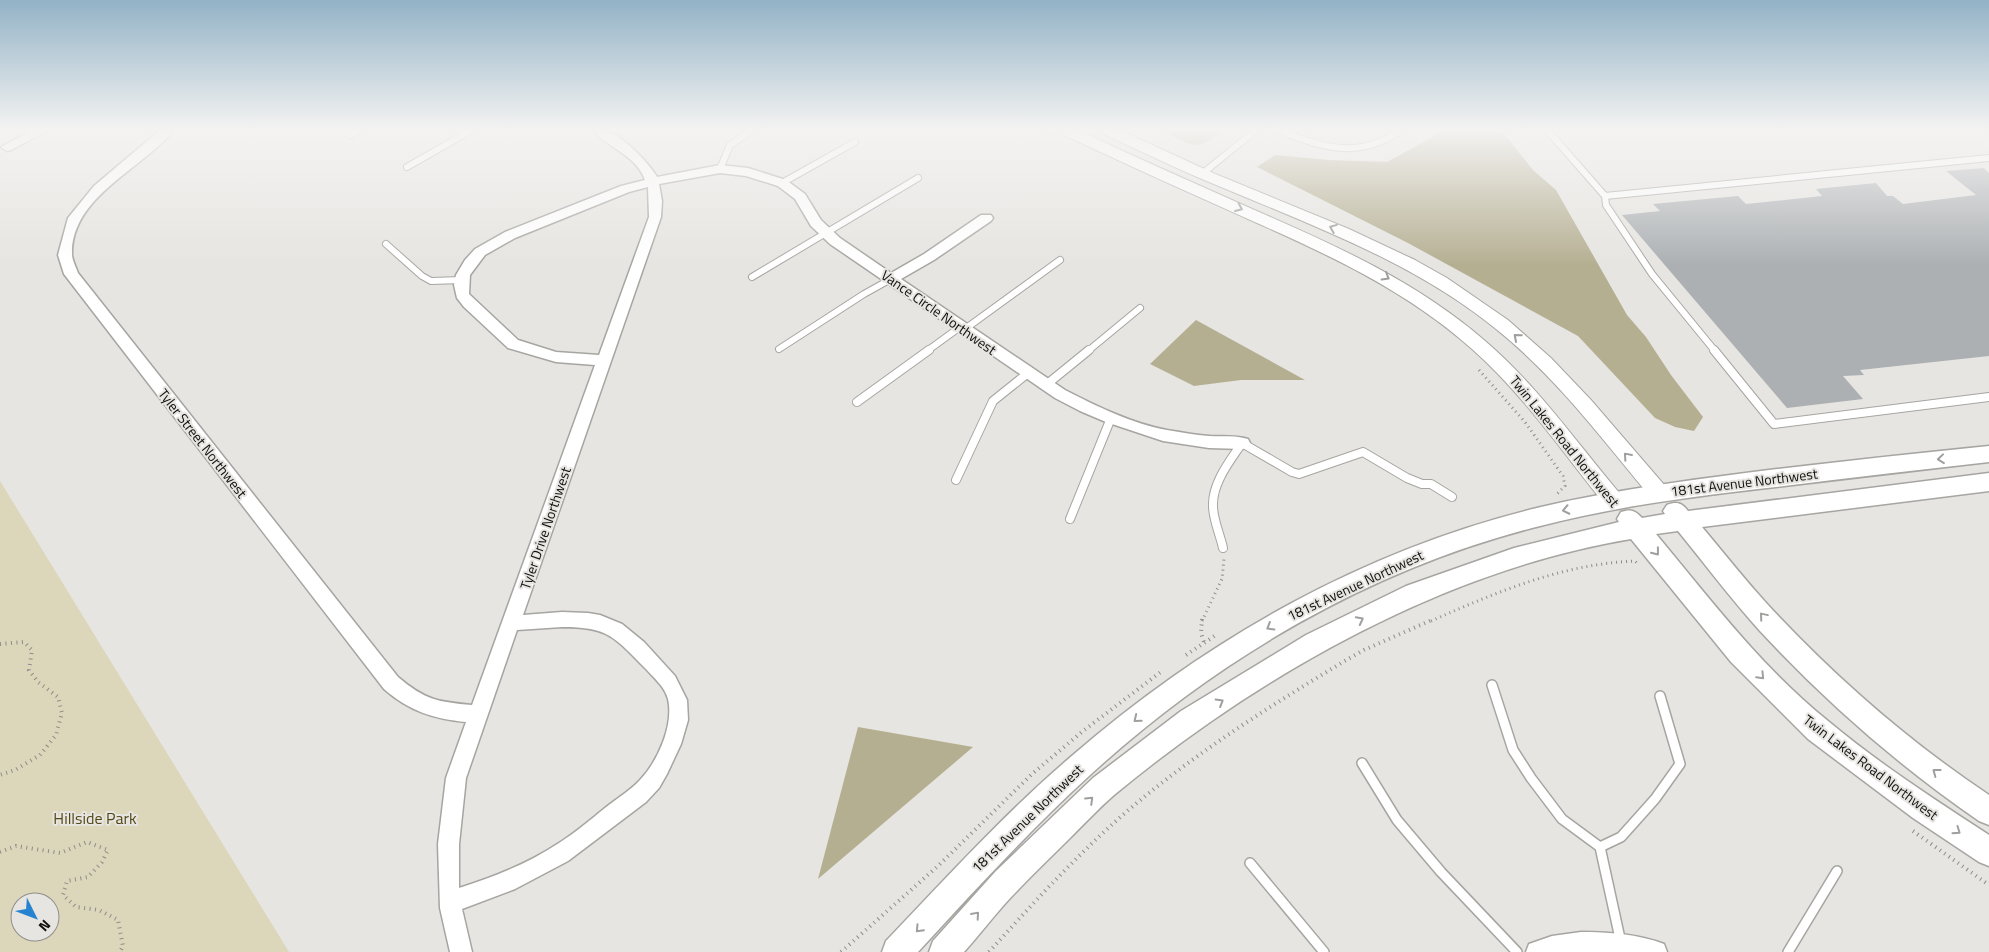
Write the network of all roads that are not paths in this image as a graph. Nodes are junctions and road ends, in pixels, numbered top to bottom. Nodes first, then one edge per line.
1 (114, 175) edge
2 (649, 175) edge
3 (679, 175) edge
4 (759, 175) edge
5 (795, 175) edge
6 (1159, 175) edge
7 (1209, 175) edge
8 (1587, 175) edge
9 (1813, 175) edge
10 (918, 178) dead end
11 (653, 181) junction
12 (782, 183) junction
13 (1605, 196) junction
14 (986, 218) dead end
15 (827, 233) junction
16 (386, 244) dead end
17 (1060, 260) dead end
18 (752, 277) dead end
19 (891, 279) junction
20 (462, 280) junction
21 (1140, 308) dead end
22 (962, 328) junction
23 (779, 349) dead end
24 (603, 360) junction
25 (1028, 373) junction
26 (1046, 385) junction
27 (1989, 397) edge
28 (857, 402) dead end
29 (1112, 418) junction
30 (1242, 443) junction
31 (1989, 454) edge
32 (956, 480) dead end
33 (1989, 482) edge
34 (1659, 493) junction
35 (1452, 497) dead end
36 (1614, 501) junction
37 (1070, 519) dead end
38 (1683, 520) junction
39 (1637, 528) junction
40 (1223, 548) road end
41 (512, 623) junction
42 (1492, 685) dead end
43 (1660, 696) dead end
44 (477, 714) junction
45 (1362, 763) dead end
46 (1989, 811) edge
47 (1600, 847) junction
48 (1989, 852) edge
49 (1250, 863) dead end
50 (1837, 871) dead end
51 (450, 902) junction
52 (1621, 945) junction
53 (461, 952) edge
54 (897, 952) edge
55 (944, 952) edge
56 (1324, 952) edge
57 (1517, 952) edge
58 (1537, 952) edge
59 (1656, 952) edge
60 (1788, 952) edge

1 - 44 street, Tyler Street Northwest
2 - 11 street, Tyler Drive Northwest
3 - 11 street, Vance Circle Northwest
4 - 12 street, Vance Circle Northwest
5 - 12 lane
6 -> 36 street, Twin Lakes Road Northwest
34 -> 7 street
8 - 13 lane
9 - 13 lane
10 - 15 lane
11 - 20 street, Vance Circle Northwest
11 - 24 street, Tyler Drive Northwest
12 - 15 street, Vance Circle Northwest
13 - 27 lane
14 - 19 street
15 - 18 lane
15 - 19 street, Vance Circle Northwest
16 - 20 lane
17 - 22 lane
19 - 22 street, Vance Circle Northwest
19 - 23 lane
20 - 24 street
21 - 26 lane
22 - 25 street, Vance Circle Northwest
22 - 28 lane
24 - 41 street, Tyler Drive Northwest
25 - 26 street, Vance Circle Northwest
25 - 32 lane
26 - 29 street, Vance Circle Northwest
29 - 30 street, Vance Circle Northwest
29 - 37 lane
30 - 35 lane
30 - 40 lane
31 -> 34 main road, 181st Avenue Northwest
33 - 38 main road
34 - 36 main road, 181st Avenue Northwest
34 - 38 main road
36 - 39 main road, Twin Lakes Road Northwest
36 -> 54 main road, 181st Avenue Northwest
38 - 39 main road
46 -> 38 main road
39 -> 48 main road, Twin Lakes Road Northwest
55 -> 39 main road
41 - 44 street, Tyler Drive Northwest
41 - 51 street
42 - 47 lane
43 - 47 lane
44 - 51 street, Tyler Drive Northwest
45 - 57 lane
47 - 52 lane
49 - 56 lane
50 - 60 lane
51 - 53 street, Tyler Drive Northwest
52 - 58 street
52 - 59 street

